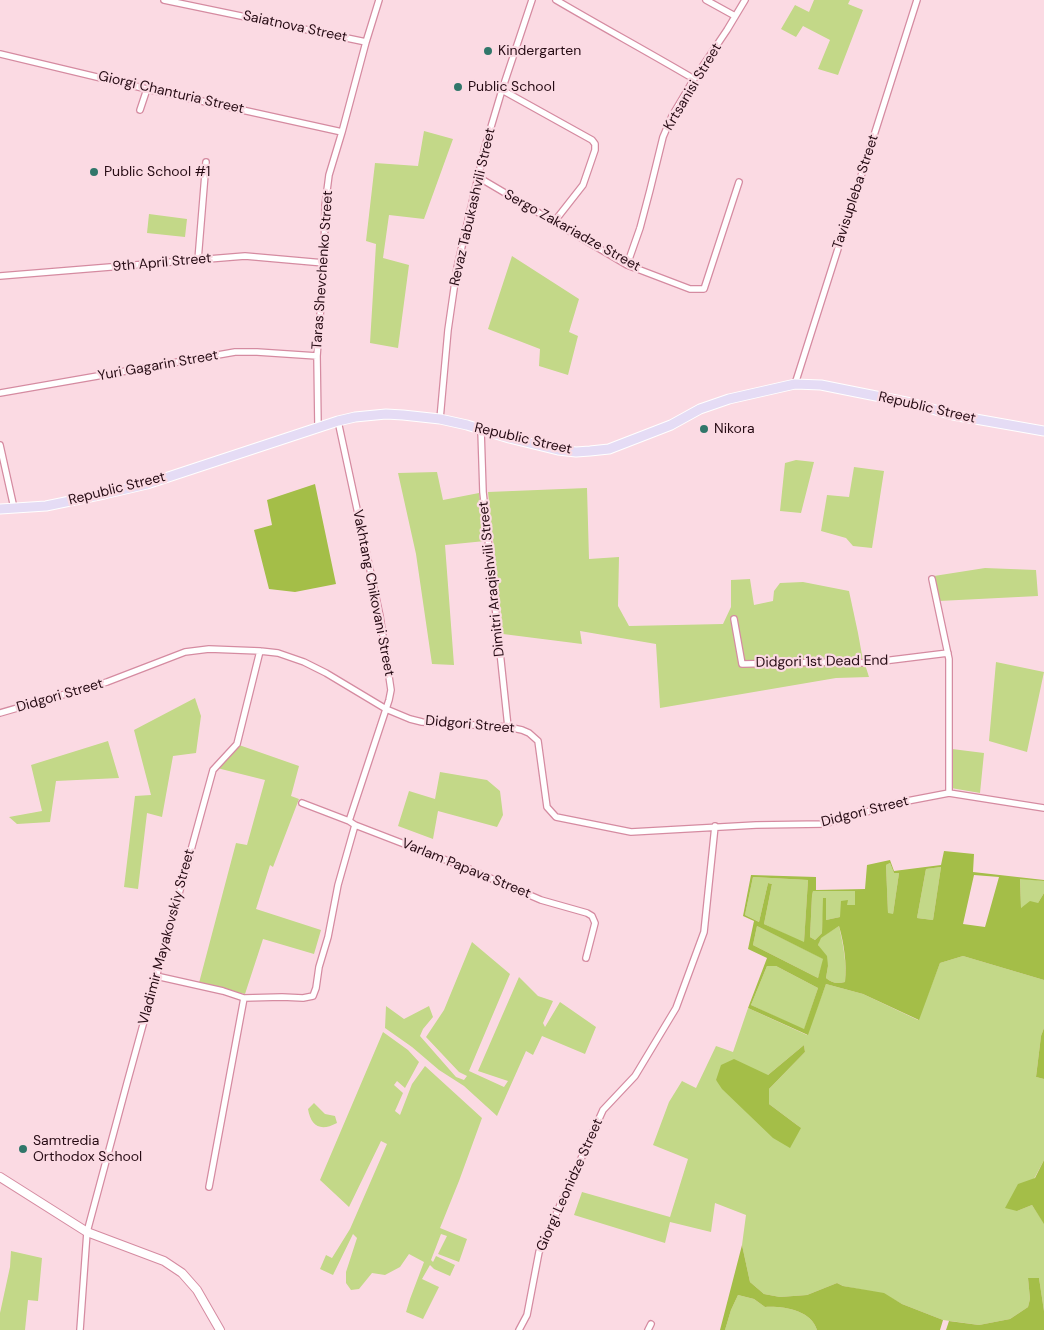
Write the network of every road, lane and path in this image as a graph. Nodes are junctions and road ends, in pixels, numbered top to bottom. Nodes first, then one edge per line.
1 (164, 0) edge
2 (379, 0) edge
3 (532, 0) edge
4 (556, 0) edge
5 (706, 0) edge
6 (744, 0) edge
7 (917, 0) edge
8 (735, 16) junction
9 (366, 42) junction
10 (0, 54) edge
11 (694, 79) junction
12 (148, 89) junction
13 (502, 90) junction
14 (140, 110) dead end
15 (342, 132) junction
16 (206, 162) dead end
17 (478, 177) junction
18 (739, 182) dead end
19 (554, 222) junction
20 (198, 260) junction
21 (324, 263) junction
22 (627, 265) junction
23 (0, 276) edge
24 (317, 356) junction
25 (795, 384) junction
26 (0, 393) edge
27 (440, 419) junction
28 (338, 421) junction
29 (318, 426) junction
30 (481, 430) junction
31 (1044, 431) edge
32 (0, 445) edge
33 (14, 508) junction
34 (0, 509) edge
35 (932, 579) dead end
36 (734, 618) dead end
37 (260, 650) junction
38 (948, 653) junction
39 (386, 709) junction
40 (0, 713) edge
41 (508, 727) junction
42 (949, 793) junction
43 (302, 803) dead end
44 (1044, 808) edge
45 (352, 823) junction
46 (715, 826) junction
47 (586, 958) dead end
48 (156, 976) junction
49 (244, 998) junction
50 (0, 1177) edge
51 (209, 1187) dead end
52 (87, 1232) junction
53 (80, 1330) edge
54 (220, 1330) edge
55 (519, 1330) edge

1 - 9 street, Saiatnova Street
2 - 9 street, Taras Shevchenko Street
3 - 13 street, Revaz Tabukashvili Street
4 - 11 street
5 - 8 street
6 - 8 street, Krtsanisi Street
7 - 25 street, Tavisupleba Street
8 - 11 street, Krtsanisi Street
9 - 15 street, Taras Shevchenko Street
10 - 12 street, Giorgi Chanturia Street
11 - 22 street, Krtsanisi Street
12 - 14 street
12 - 15 street, Giorgi Chanturia Street
13 - 17 street, Revaz Tabukashvili Street
13 - 19 street
15 - 21 street, Taras Shevchenko Street
16 - 20 street
17 - 19 street, Sergo Zakariadze Street
17 - 27 street, Revaz Tabukashvili Street
18 - 22 street, Sergo Zakariadze Street
19 - 22 street, Sergo Zakariadze Street
20 - 21 street, 9th April Street
20 - 23 street, 9th April Street
21 - 24 street, Taras Shevchenko Street
24 - 26 street, Yuri Gagarin Street
24 - 29 street, Taras Shevchenko Street
25 - 30 main road, Republic Street
25 - 31 main road, Republic Street
27 - 28 main road, Republic Street
27 - 30 main road, Republic Street
28 - 29 main road, Republic Street
28 - 39 street, Vakhtang Chikovani Street
29 - 33 main road, Republic Street
30 - 41 street, Dimitri Araqishvili Street
32 - 33 street
33 - 34 main road, Republic Street
35 - 38 street
36 - 38 street, Didgori 1st Dead End
37 - 39 street, Didgori Street
37 - 40 street, Didgori Street
37 - 48 street, Vladimir Mayakovskiy Street
38 - 42 street
39 - 41 street, Didgori Street
39 - 45 street, Vakhtang Chikovani Street
41 - 46 street, Didgori Street
42 - 44 street, Didgori Street
42 - 46 street, Didgori Street
43 - 45 street, Varlam Papava Street
45 - 47 street, Varlam Papava Street
45 - 49 street, Vakhtang Chikovani Street
46 - 55 street, Giorgi Leonidze Street
48 - 49 street
48 - 52 street, Vladimir Mayakovskiy Street
49 - 51 street
50 - 52 street
52 - 53 street, Vladimir Mayakovskiy Street
52 - 54 street

